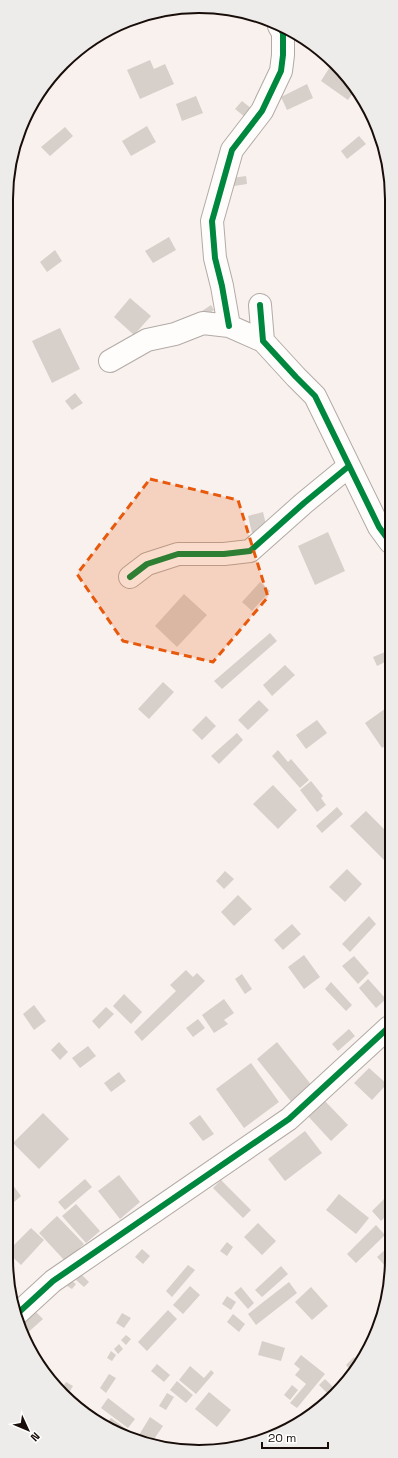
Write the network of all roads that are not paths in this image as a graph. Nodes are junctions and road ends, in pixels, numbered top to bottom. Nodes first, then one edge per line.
1 (283, 33) edge
2 (260, 305) dead end
3 (229, 326) junction
4 (263, 341) junction
5 (110, 361) dead end
6 (349, 466) junction
7 (385, 535) edge
8 (130, 577) dead end
9 (385, 1031) edge
10 (20, 1311) edge

1 - 3 street
2 - 4 street
3 - 4 street
3 - 5 street
4 - 6 street
6 - 7 street
6 - 8 street
9 - 10 street

